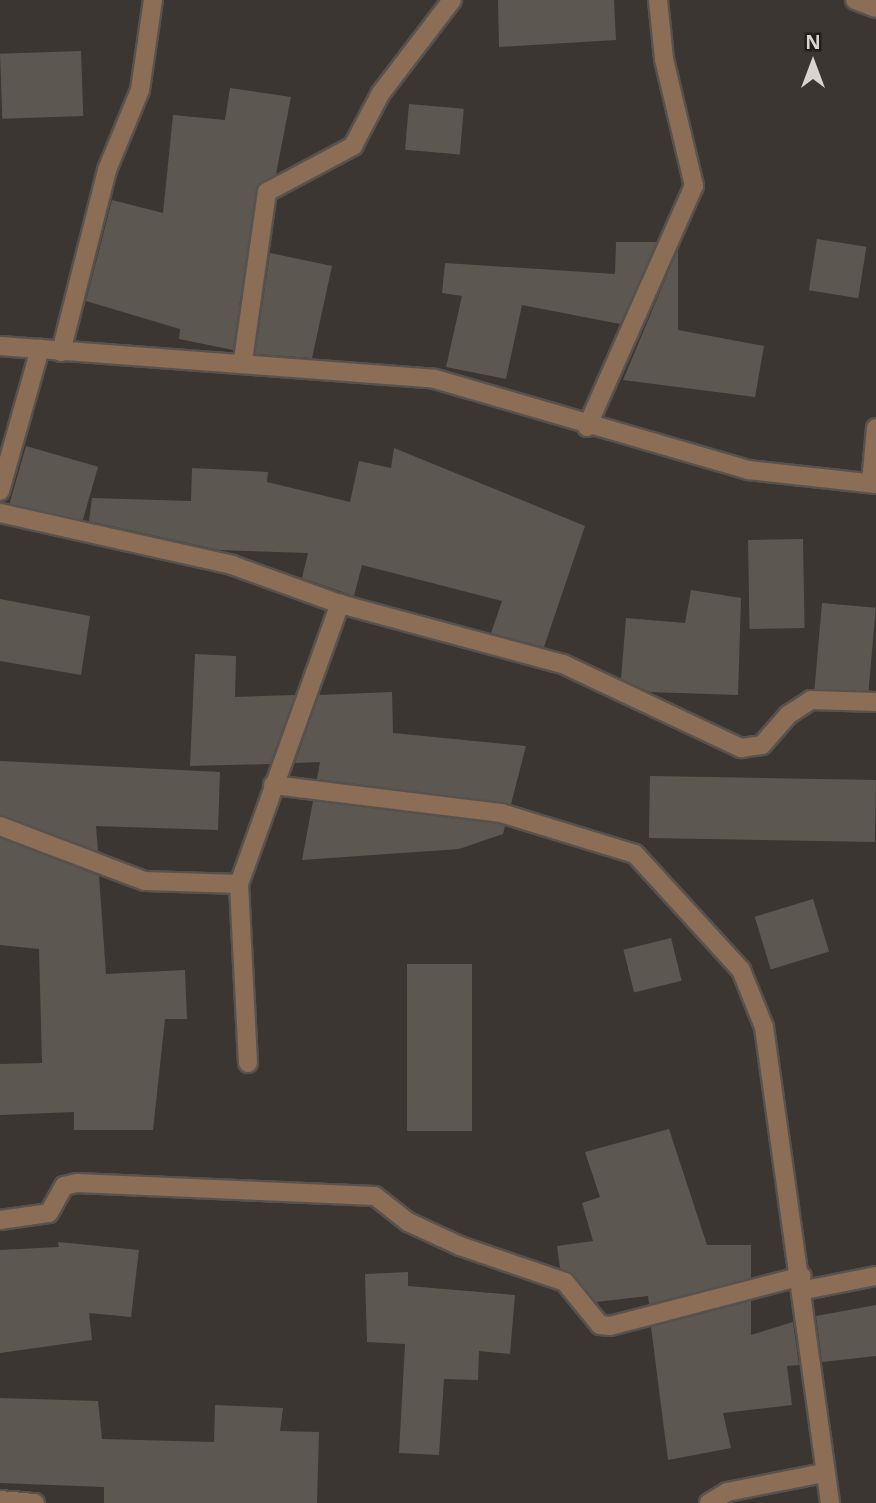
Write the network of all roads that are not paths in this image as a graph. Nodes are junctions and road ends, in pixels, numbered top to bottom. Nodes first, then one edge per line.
1 (153, 0) edge
2 (452, 0) edge
3 (658, 0) edge
4 (855, 0) edge
5 (876, 8) edge
6 (0, 346) edge
7 (40, 349) junction
8 (61, 352) junction
9 (243, 360) junction
10 (587, 427) junction
11 (876, 428) edge
12 (873, 483) edge
13 (0, 491) edge
14 (0, 513) edge
15 (340, 604) junction
16 (876, 702) edge
17 (273, 785) junction
18 (0, 826) edge
19 (239, 884) junction
20 (248, 1063) dead end
21 (0, 1220) edge
22 (876, 1276) edge
23 (803, 1283) junction
24 (824, 1473) junction
25 (0, 1500) edge
26 (35, 1503) edge
27 (709, 1503) edge
28 (830, 1503) edge

1 - 8 street
2 - 9 street
3 - 10 street
4 - 5 street
6 - 7 street
7 - 8 street
7 - 13 street
8 - 9 street
9 - 10 street
10 - 12 street
11 - 12 street
14 - 15 street
15 - 16 street
15 - 17 street
17 - 19 street
17 - 23 street
18 - 19 street
19 - 20 street
21 - 23 street
22 - 23 street
23 - 24 street
24 - 27 street
24 - 28 street
25 - 26 street

